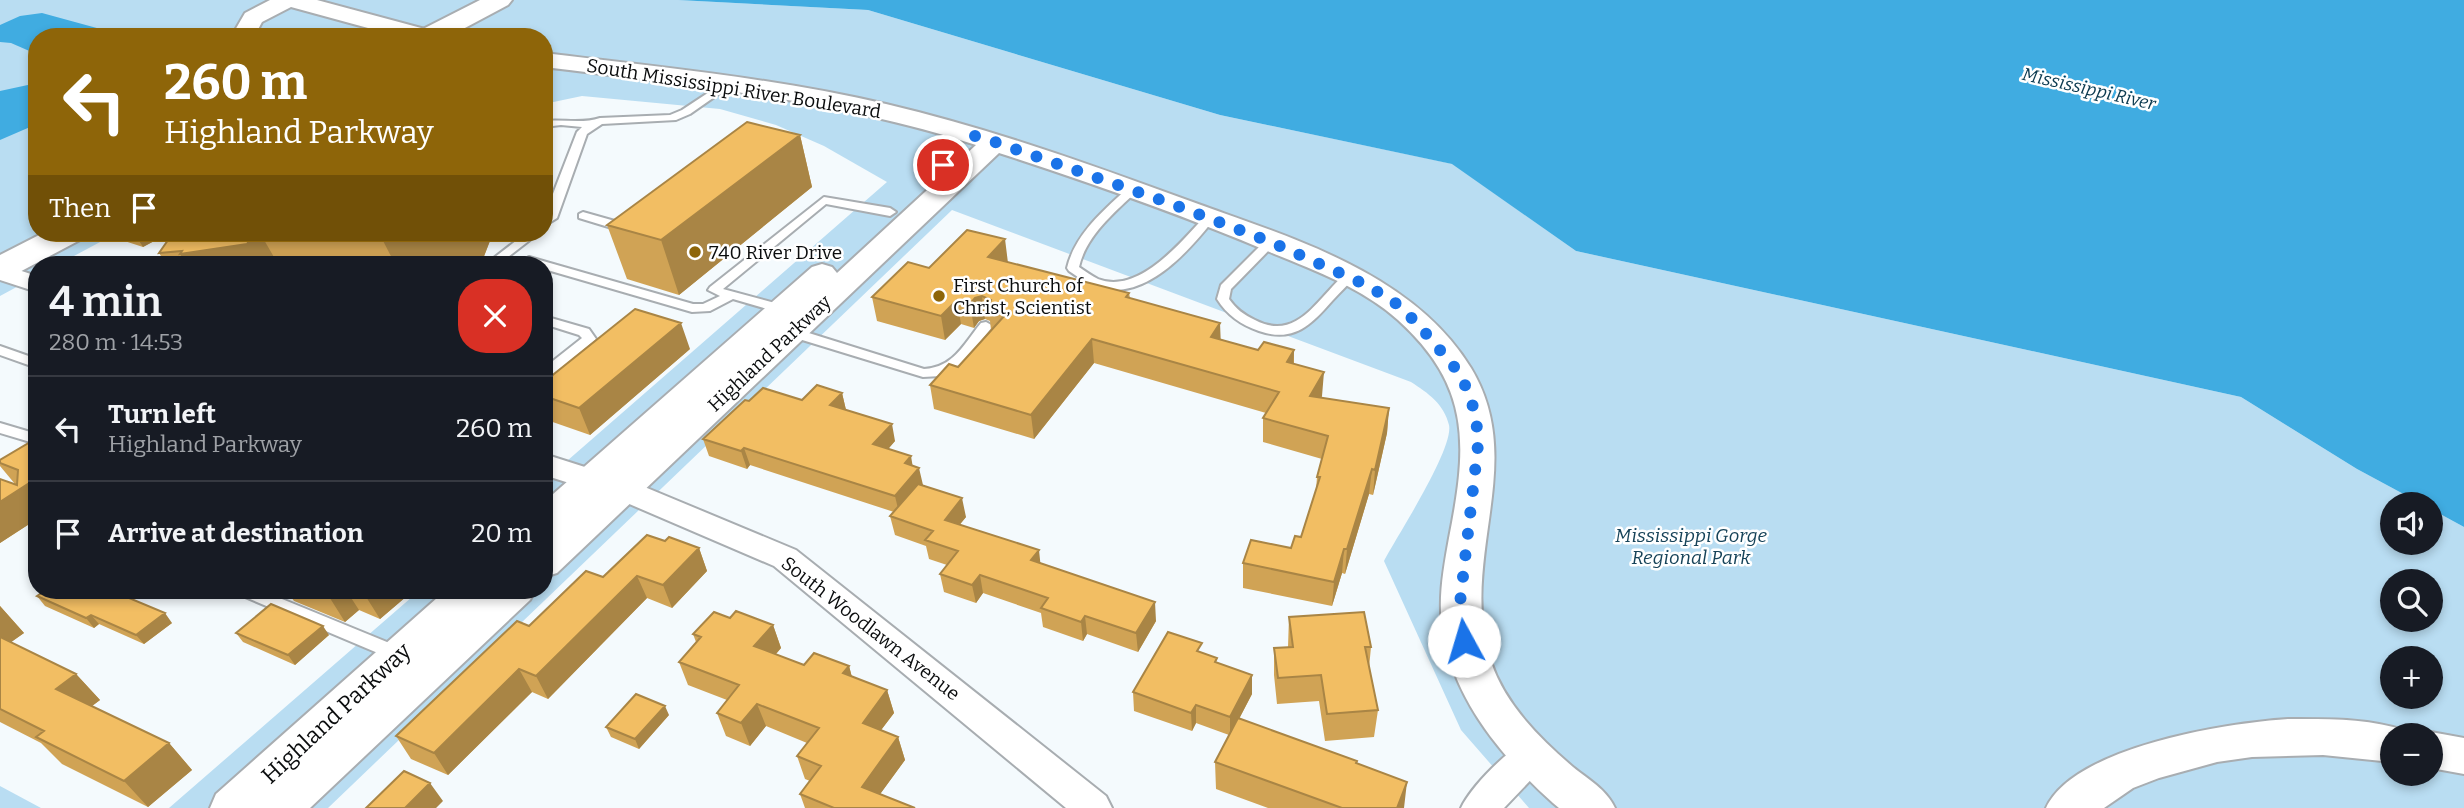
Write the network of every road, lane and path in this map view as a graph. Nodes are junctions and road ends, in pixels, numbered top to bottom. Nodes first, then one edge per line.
1 (290, 0) edge
2 (499, 0) edge
3 (247, 28) edge
4 (394, 28) edge
5 (445, 28) edge
6 (553, 61) edge
7 (582, 64) junction
8 (553, 80) edge
9 (726, 84) junction
10 (553, 123) edge
11 (590, 125) junction
12 (985, 139) junction
13 (1132, 190) junction
14 (553, 213) edge
15 (904, 213) junction
16 (583, 216) dead end
17 (1210, 217) junction
18 (635, 230) edge
19 (28, 235) edge
20 (51, 242) edge
21 (521, 242) edge
22 (1271, 242) junction
23 (0, 249) edge
24 (503, 256) edge
25 (553, 266) edge
26 (0, 270) edge
27 (1349, 277) junction
28 (28, 281) edge
29 (733, 295) junction
30 (794, 319) junction
31 (553, 323) edge
32 (986, 326) edge
33 (0, 350) edge
34 (28, 360) edge
35 (553, 368) edge
36 (0, 428) edge
37 (28, 436) edge
38 (553, 467) edge
39 (609, 484) junction
40 (553, 518) edge
41 (553, 553) edge
42 (266, 599) edge
43 (461, 599) edge
44 (506, 599) edge
45 (399, 654) junction
46 (2380, 743) edge
47 (2443, 752) edge
48 (1531, 755) junction
49 (2464, 756) edge
50 (232, 808) edge
51 (280, 808) edge
52 (1093, 808) edge
53 (1480, 808) edge
54 (1594, 808) edge
55 (2068, 808) edge

1 - 3 street
1 - 4 street
2 - 5 main road
6 - 7 street, South Mississippi River Boulevard
7 - 8 street
7 - 9 street, South Mississippi River Boulevard
9 - 11 lane
9 - 12 street, South Mississippi River Boulevard
10 - 11 lane
11 - 14 lane
12 - 13 street, South Mississippi River Boulevard
12 - 15 street, Highland Parkway
13 - 17 street, South Mississippi River Boulevard
13 - 17 lane
15 - 29 lane
15 - 30 street, Highland Parkway
16 - 18 lane
17 - 22 street, South Mississippi River Boulevard
19 - 23 main road
20 - 26 main road
21 - 24 lane
22 - 27 street, South Mississippi River Boulevard
22 - 27 lane
25 - 29 lane
26 - 28 street
27 - 48 street, South Mississippi River Boulevard
29 - 30 lane
30 - 32 lane
30 - 39 street, Highland Parkway
31 - 35 lane
33 - 34 lane
36 - 37 lane
38 - 39 street, South Woodlawn Avenue
39 - 40 street, Highland Parkway
39 - 41 street, Highland Parkway
39 - 52 street, South Woodlawn Avenue
42 - 45 lane
43 - 45 street, Highland Parkway
44 - 51 street, Highland Parkway
45 - 50 street, Highland Parkway
46 - 55 street
47 - 49 street
48 - 53 street
48 - 54 street, South Mississippi River Boulevard

